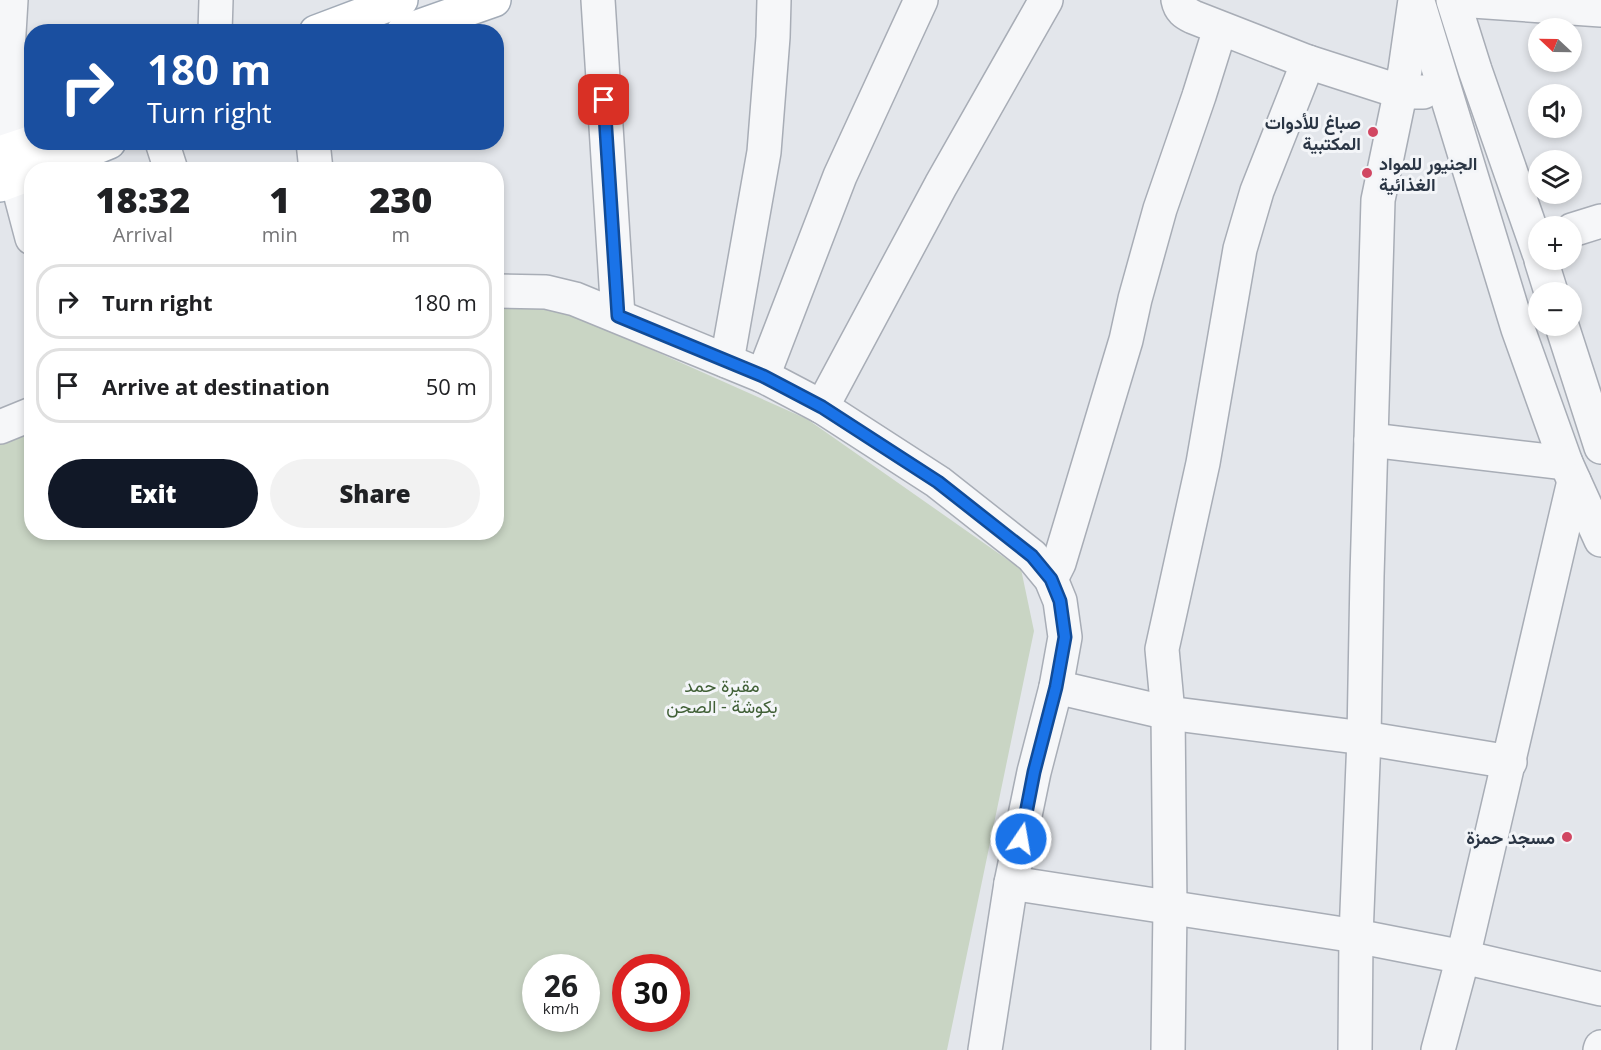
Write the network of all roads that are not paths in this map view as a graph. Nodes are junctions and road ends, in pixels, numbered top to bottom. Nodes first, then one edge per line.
1 (10, 0) edge
2 (216, 0) edge
3 (401, 0) edge
4 (494, 0) edge
5 (598, 0) edge
6 (774, 0) edge
7 (921, 0) edge
8 (1046, 0) edge
9 (1178, 0) edge
10 (1416, 0) edge
11 (1453, 0) edge
12 (1458, 0) edge
13 (1601, 10) edge
14 (333, 18) edge
15 (214, 24) edge
16 (426, 24) edge
17 (1220, 29) junction
18 (1308, 63) junction
19 (1401, 92) junction
20 (1446, 92) junction
21 (78, 150) edge
22 (31, 162) edge
23 (19, 165) edge
24 (24, 193) edge
25 (1528, 218) edge
26 (1601, 221) edge
27 (1582, 227) edge
28 (504, 291) edge
29 (618, 316) junction
30 (1566, 336) edge
31 (727, 361) junction
32 (763, 376) junction
33 (1593, 396) edge
34 (822, 407) junction
35 (24, 417) edge
36 (0, 427) edge
37 (1371, 440) junction
38 (1601, 447) edge
39 (1570, 472) junction
40 (1601, 540) edge
41 (1051, 579) junction
42 (1056, 687) junction
43 (1168, 713) junction
44 (1364, 738) junction
45 (1510, 762) junction
46 (1011, 883) junction
47 (1170, 908) junction
48 (1356, 936) junction
49 (1463, 957) junction
50 (1601, 989) edge
51 (985, 1050) edge
52 (1168, 1050) edge
53 (1355, 1050) edge
54 (1438, 1050) edge

1 - 23 street
2 - 15 street
3 - 14 main road
4 - 16 main road
5 - 29 street
6 - 31 street
7 - 32 street
8 - 34 street
9 - 17 street
10 - 19 street
10 - 20 street
11 - 25 street
12 - 13 street
17 - 18 street
17 - 41 street
18 - 19 street
18 - 43 street
19 - 20 street
19 - 37 street
20 - 39 street
21 - 22 main road
23 - 24 street
26 - 27 street
28 - 29 street
29 - 31 street
30 - 33 street
31 - 32 street
32 - 34 street
33 - 38 street
34 - 41 street
35 - 36 street
37 - 39 street
37 - 44 street
39 - 40 street
39 - 45 street
41 - 42 street
42 - 43 street
42 - 46 street
43 - 44 street
43 - 47 street
44 - 45 street
44 - 48 street
45 - 49 street
46 - 47 street
46 - 51 street
47 - 48 street
47 - 52 street
48 - 49 street
48 - 53 street
49 - 50 street
49 - 54 street

